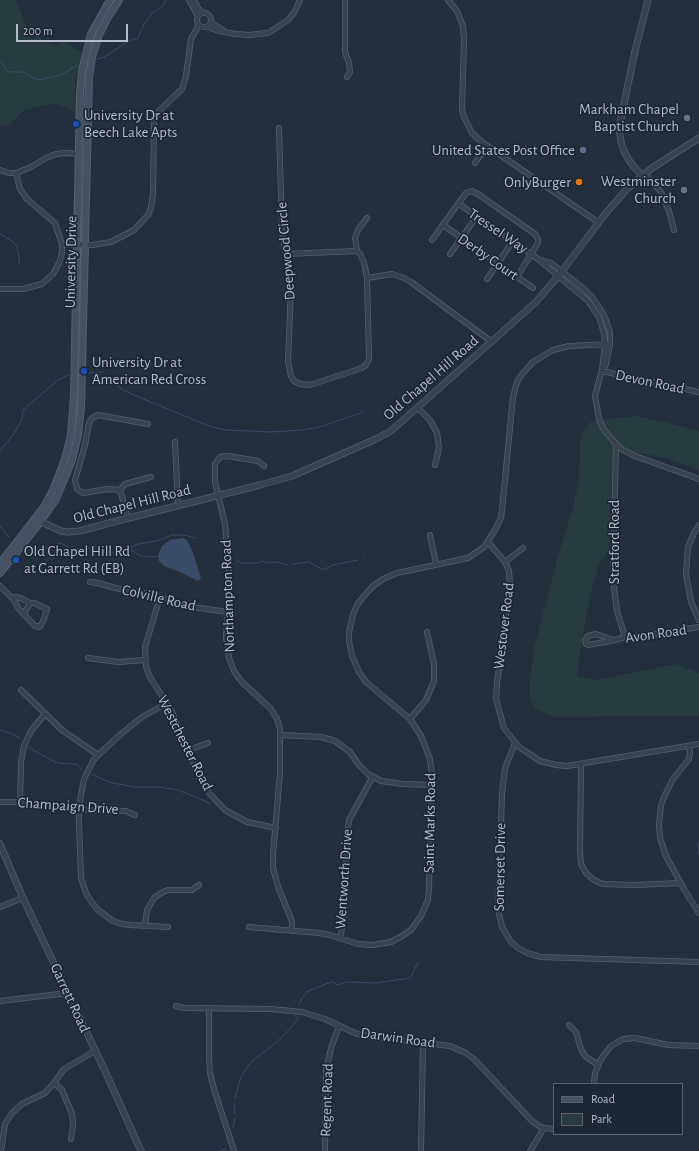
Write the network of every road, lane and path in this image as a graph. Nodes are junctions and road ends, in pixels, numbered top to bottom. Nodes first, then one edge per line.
1 (110, 0) edge
2 (119, 0) edge
3 (189, 0) edge
4 (194, 0) edge
5 (300, 0) edge
6 (345, 0) edge
7 (448, 0) edge
8 (648, 0) edge
9 (203, 13) junction
10 (198, 16) junction
11 (211, 20) junction
12 (199, 25) junction
13 (206, 27) junction
14 (226, 32) junction
15 (347, 77) dead end
16 (279, 128) dead end
17 (699, 138) edge
18 (487, 146) junction
19 (79, 154) junction
20 (475, 163) dead end
21 (0, 170) edge
22 (16, 173) junction
23 (642, 176) junction
24 (458, 204) junction
25 (477, 216) junction
26 (367, 218) dead end
27 (599, 223) junction
28 (443, 225) junction
29 (674, 230) dead end
30 (462, 239) junction
31 (432, 240) dead end
32 (513, 241) junction
33 (62, 244) junction
34 (77, 244) junction
35 (85, 245) junction
36 (357, 252) junction
37 (286, 254) junction
38 (450, 254) dead end
39 (532, 254) junction
40 (497, 264) junction
41 (561, 273) junction
42 (367, 278) junction
43 (517, 278) junction
44 (487, 279) dead end
45 (533, 288) dead end
46 (0, 290) edge
47 (492, 342) junction
48 (607, 344) junction
49 (602, 371) junction
50 (699, 392) edge
51 (418, 408) junction
52 (148, 424) dead end
53 (175, 442) dead end
54 (616, 444) junction
55 (435, 465) dead end
56 (264, 466) dead end
57 (151, 476) dead end
58 (699, 479) edge
59 (120, 490) junction
60 (218, 496) junction
61 (178, 506) junction
62 (128, 518) junction
63 (38, 521) junction
64 (699, 525) edge
65 (430, 535) dead end
66 (488, 542) junction
67 (523, 548) dead end
68 (0, 562) edge
69 (505, 562) junction
70 (436, 564) junction
71 (0, 573) edge
72 (90, 582) dead end
73 (0, 586) edge
74 (160, 597) junction
75 (13, 599) junction
76 (30, 603) junction
77 (228, 612) junction
78 (24, 614) junction
79 (699, 620) edge
80 (699, 627) edge
81 (428, 632) dead end
82 (625, 637) junction
83 (613, 640) junction
84 (88, 658) dead end
85 (145, 660) junction
86 (21, 690) dead end
87 (167, 703) junction
88 (45, 714) junction
89 (410, 719) junction
90 (281, 735) junction
91 (208, 743) dead end
92 (515, 743) junction
93 (699, 744) edge
94 (689, 746) junction
95 (189, 750) junction
96 (98, 755) junction
97 (581, 764) junction
98 (372, 778) junction
99 (432, 785) junction
100 (0, 802) edge
101 (20, 802) junction
102 (79, 809) junction
103 (135, 815) dead end
104 (276, 828) junction
105 (0, 844) edge
106 (680, 883) junction
107 (199, 885) dead end
108 (23, 898) junction
109 (0, 907) edge
110 (699, 913) edge
111 (146, 926) junction
112 (168, 927) dead end
113 (249, 927) dead end
114 (292, 931) junction
115 (340, 938) junction
116 (699, 962) edge
117 (68, 993) junction
118 (0, 1001) edge
119 (176, 1006) dead end
120 (209, 1008) junction
121 (569, 1025) dead end
122 (340, 1026) junction
123 (423, 1043) junction
124 (699, 1046) edge
125 (95, 1052) junction
126 (598, 1065) junction
127 (54, 1083) junction
128 (594, 1083) edge
129 (544, 1128) junction
130 (553, 1129) edge
131 (71, 1138) dead end
132 (1, 1151) edge
133 (141, 1151) edge
134 (234, 1151) edge
135 (325, 1151) edge
136 (421, 1151) edge
137 (530, 1151) edge

1 - 19 main road, University Drive
2 - 35 main road, University Drive
3 - 10 street
4 - 9 street
5 - 14 street
6 - 15 street
7 - 18 street
8 - 23 street
9 - 10 street
9 - 11 street
10 - 12 street
11 - 13 street
11 - 14 street
12 - 13 street
12 - 35 street
13 - 14 street
16 - 37 street, Deepwood Circle
17 - 23 street, Old Chapel Hill Road
18 - 20 street
18 - 27 street
19 - 22 street
19 - 34 main road, University Drive
21 - 22 street
22 - 33 street
23 - 27 street, Old Chapel Hill Road
23 - 29 street
24 - 25 street, Tressel Way
24 - 28 street
24 - 39 street
25 - 30 street
25 - 32 street, Tressel Way
26 - 36 street, Deepwood Circle
27 - 41 street, Old Chapel Hill Road
28 - 30 street, Derby Court
28 - 31 street
30 - 38 street
30 - 40 street, Derby Court
32 - 39 street, Tressel Way
32 - 40 street
33 - 34 street
33 - 46 street
34 - 35 street
34 - 63 main road, University Drive
35 - 63 main road, University Drive
36 - 37 street
36 - 42 street, Deepwood Circle
37 - 42 street, Deepwood Circle
39 - 41 street, Tressel Way
39 - 43 street
40 - 43 street, Derby Court
40 - 44 street
41 - 47 street, Old Chapel Hill Road
41 - 48 street, Tressel Way
42 - 47 street
43 - 45 street, Derby Court
47 - 51 street, Old Chapel Hill Road
48 - 49 street, Tressel Way
48 - 66 street
49 - 50 street, Devon Road
49 - 54 street, Tressel Way
51 - 55 street
51 - 60 street, Old Chapel Hill Road
52 - 59 street
53 - 61 street
54 - 58 street
54 - 82 street, Stratford Road
56 - 60 street, Northampton Road
57 - 59 street
59 - 62 street
60 - 61 street, Old Chapel Hill Road
60 - 77 street, Northampton Road
61 - 62 street, Old Chapel Hill Road
62 - 63 street, Old Chapel Hill Road
63 - 68 main road
63 - 71 main road
64 - 79 street
65 - 70 street
66 - 69 street, Westover Road
66 - 70 street, Saint Marks Road
67 - 69 street
69 - 92 street, Westover Road
70 - 89 street, Saint Marks Road
72 - 74 street, Colville Road
73 - 75 street
74 - 77 street, Colville Road
74 - 85 street, Westchester Road
75 - 76 street
75 - 78 street
76 - 78 street
76 - 78 street
77 - 90 street, Northampton Road
80 - 82 street, Avon Road
81 - 89 street
82 - 83 street, Avon Road
83 - 83 street, Avon Road
84 - 85 street
85 - 87 street, Westchester Road
86 - 88 street
87 - 95 street, Westchester Road
87 - 96 street
88 - 96 street
88 - 101 street
89 - 99 street, Saint Marks Road
90 - 98 street
90 - 104 street, Northampton Road
91 - 95 street
92 - 97 street, Westover Road
92 - 116 street, Somerset Drive
93 - 94 street, Westover Road
94 - 97 street, Westover Road
94 - 106 street
95 - 104 street, Westchester Road
96 - 102 street
97 - 106 street
98 - 99 street
98 - 115 street, Wentworth Drive
99 - 115 street, Saint Marks Road
100 - 101 street, Champaign Drive
101 - 102 street, Champaign Drive
102 - 103 street, Champaign Drive
102 - 111 street
104 - 114 street, Northampton Road
105 - 108 street, Garrett Road
106 - 110 street
107 - 111 street
108 - 109 street
108 - 117 street, Garrett Road
111 - 112 street
113 - 114 street, Saint Marks Road
114 - 115 street, Saint Marks Road
117 - 118 street
117 - 125 street, Garrett Road
119 - 120 street, Darwin Road
120 - 122 street, Darwin Road
120 - 134 street
121 - 126 street
122 - 123 street, Darwin Road
122 - 135 street, Regent Road
123 - 129 street, Darwin Road
123 - 136 street
124 - 126 street
125 - 127 street
125 - 133 street, Garrett Road
126 - 128 street
127 - 131 street
127 - 132 street
129 - 130 street
129 - 137 street

